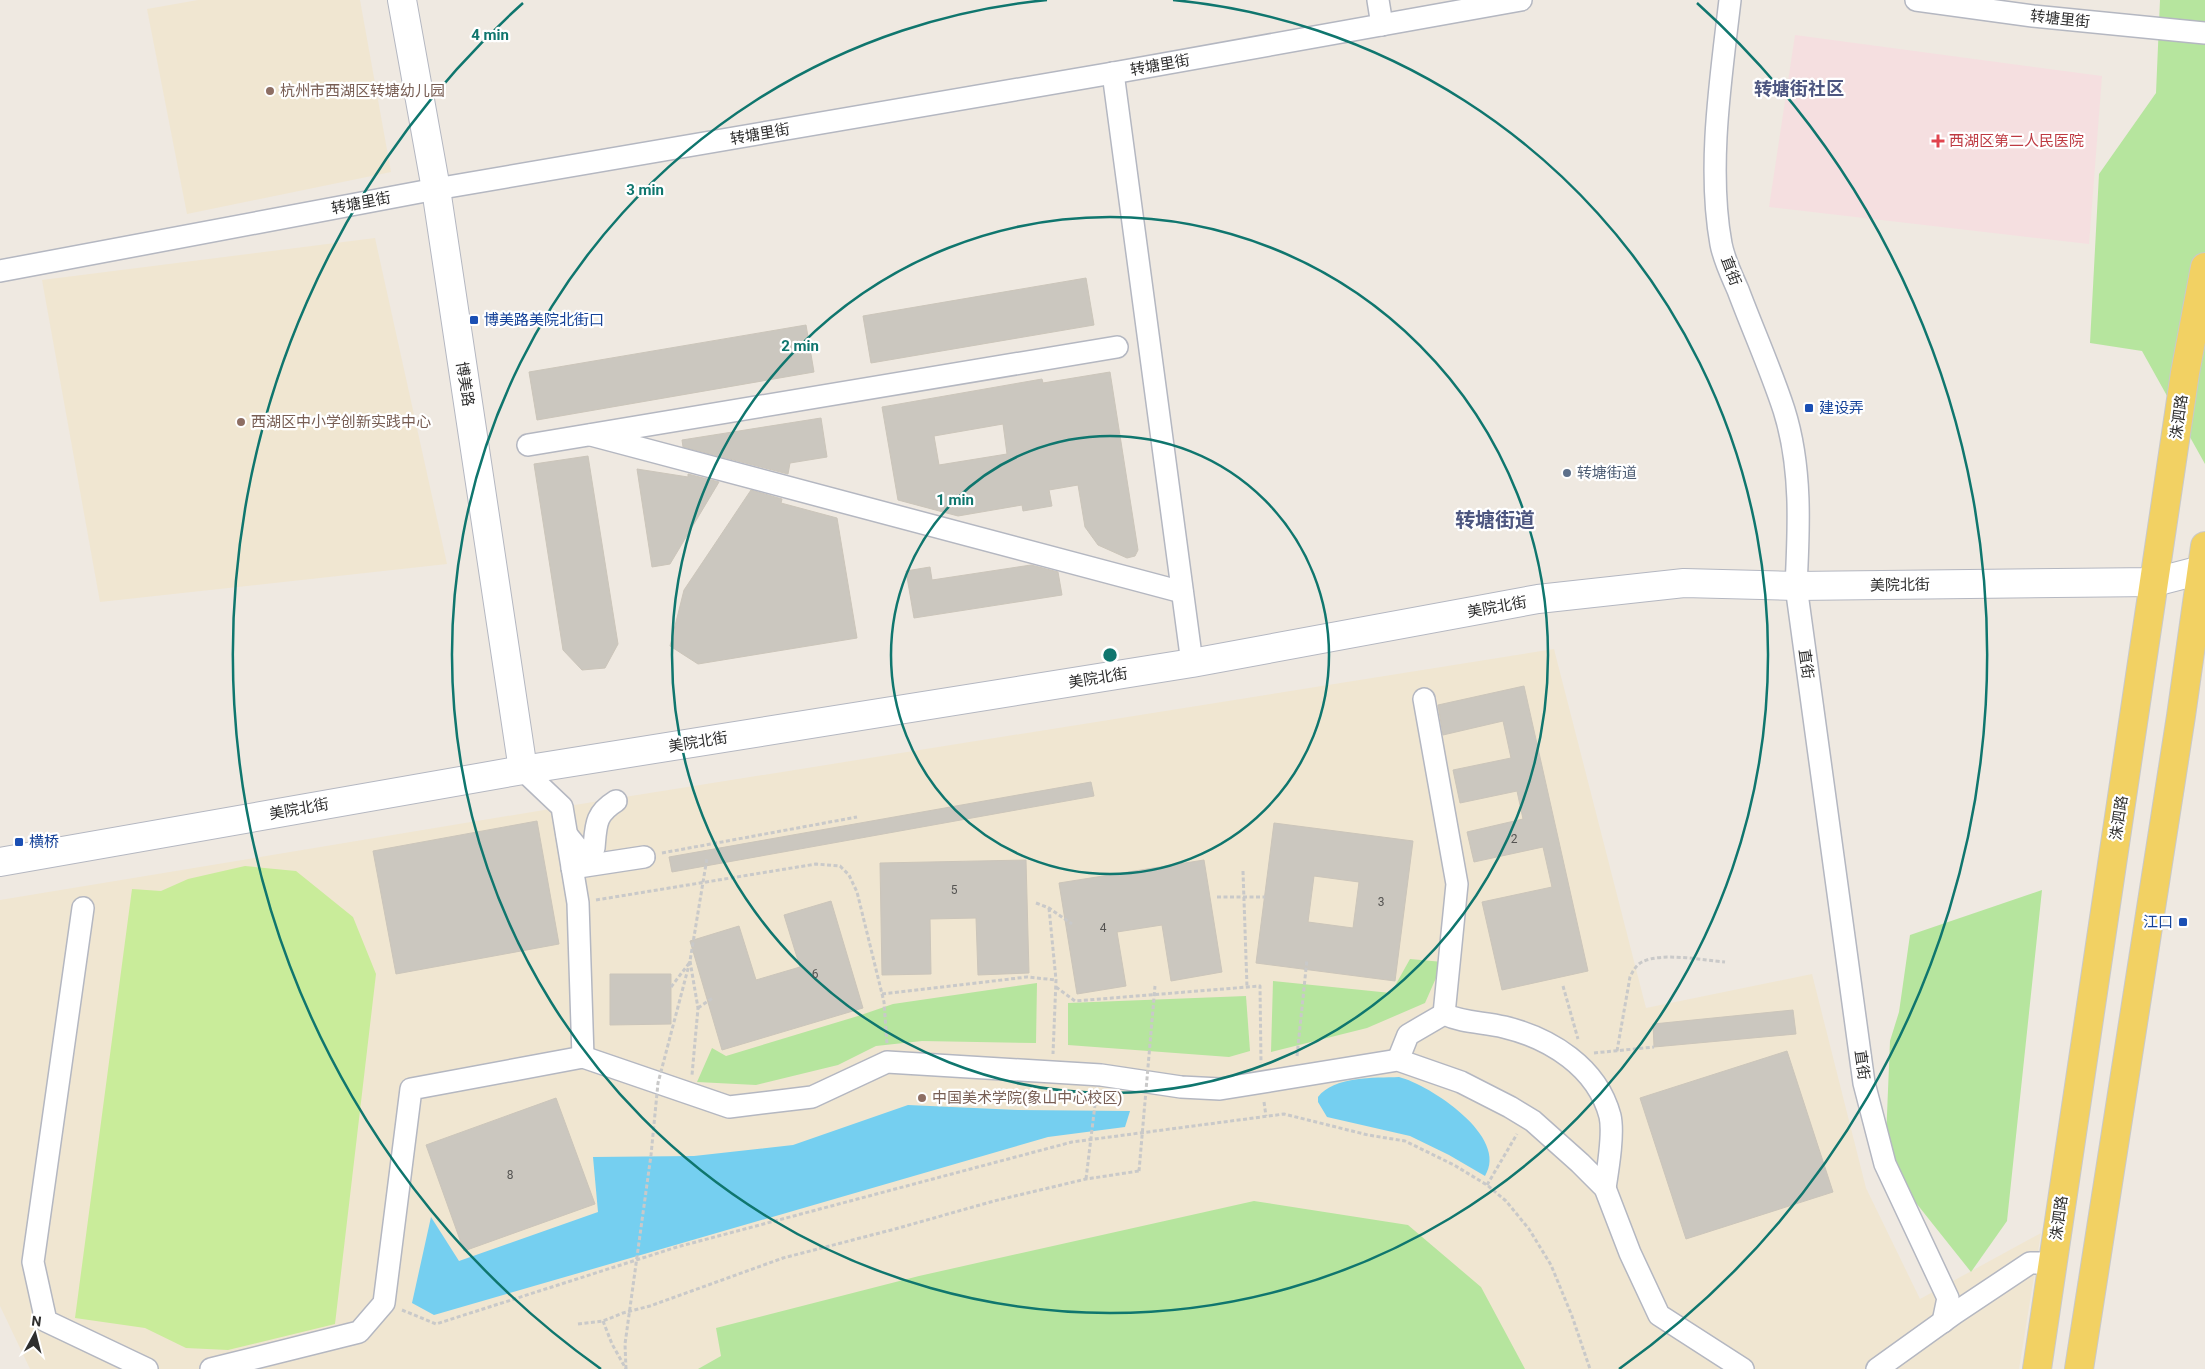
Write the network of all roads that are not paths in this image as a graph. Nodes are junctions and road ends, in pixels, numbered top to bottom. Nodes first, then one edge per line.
1 (402, 0) edge
2 (1378, 0) edge
3 (1522, 0) edge
4 (1730, 0) edge
5 (1916, 0) edge
6 (1382, 25) junction
7 (2205, 33) edge
8 (1114, 73) junction
9 (436, 189) junction
10 (2205, 267) edge
11 (0, 271) edge
12 (1117, 347) dead end
13 (591, 435) junction
14 (528, 445) dead end
15 (2204, 561) edge
16 (2155, 582) junction
17 (1796, 586) junction
18 (1182, 592) junction
19 (1192, 663) junction
20 (1424, 698) dead end
21 (522, 770) junction
22 (616, 801) dead end
23 (567, 835) junction
24 (644, 856) road end
25 (0, 862) edge
26 (572, 868) junction
27 (83, 908) dead end
28 (1444, 1014) junction
29 (583, 1057) junction
30 (1398, 1060) junction
31 (1605, 1188) junction
32 (2052, 1263) junction
33 (1943, 1322) junction
34 (147, 1369) edge
35 (211, 1369) edge
36 (1743, 1369) edge
37 (1877, 1369) edge
38 (2037, 1369) edge
39 (2079, 1369) edge

1 - 9 street, 博美路
2 - 6 street
3 - 6 street, 转塘里街
4 - 17 street, 直街
5 - 7 street, 转塘里街
6 - 8 street, 转塘里街
8 - 9 street, 转塘里街
8 - 18 street
9 - 11 street, 转塘里街
9 - 21 street, 博美路
10 - 16 main road, 洙泗路
12 - 13 street
13 - 14 street
13 - 18 street
15 - 16 street, 美院北街
15 - 39 main road
16 - 17 street, 美院北街
16 - 32 main road, 洙泗路
17 - 19 street, 美院北街
17 - 33 street, 直街
18 - 19 street
19 - 21 street, 美院北街
20 - 28 street
21 - 23 street
21 - 25 street, 美院北街
22 - 23 street
23 - 26 street
24 - 26 street
26 - 29 street
27 - 34 street
28 - 30 street
28 - 31 street
29 - 30 street
29 - 35 street
30 - 31 street
31 - 36 street
32 - 33 street
32 - 38 main road, 洙泗路
33 - 37 street

